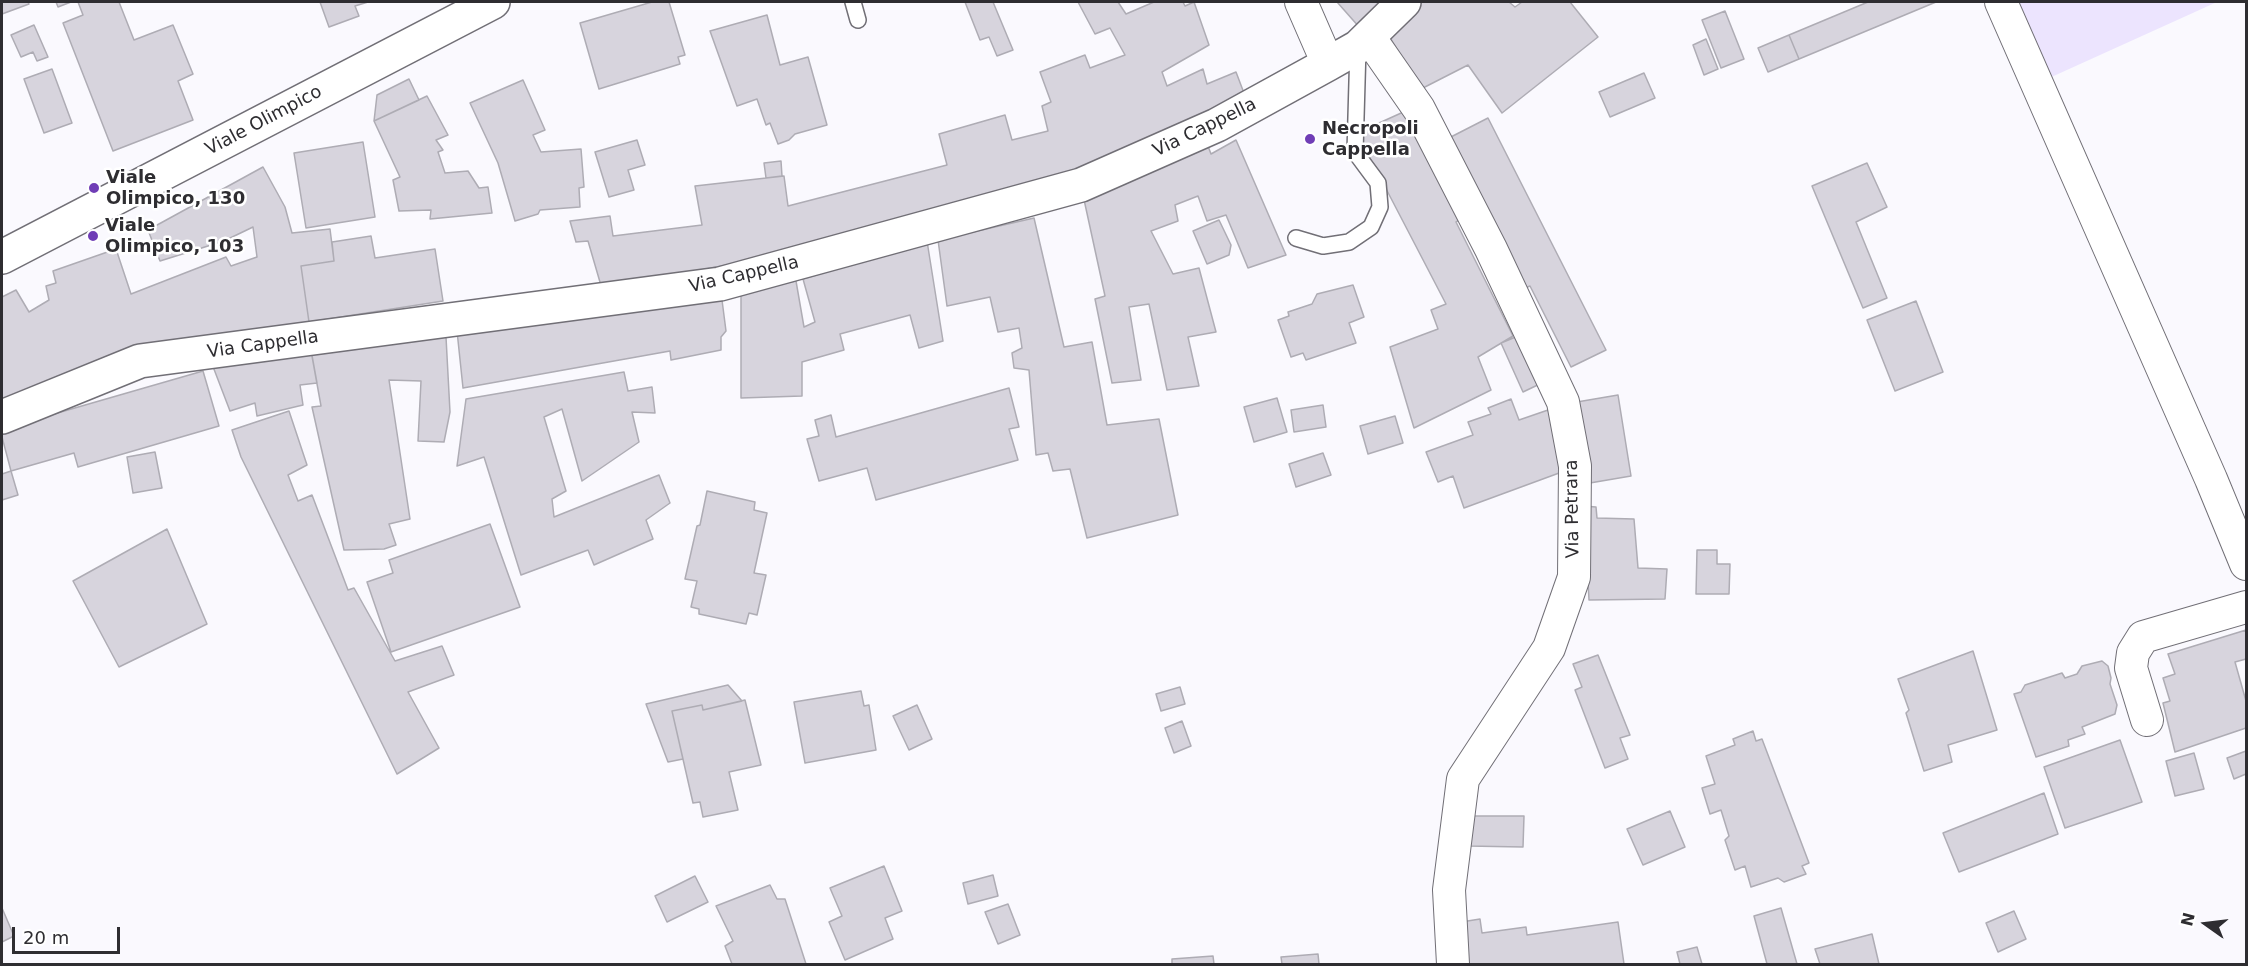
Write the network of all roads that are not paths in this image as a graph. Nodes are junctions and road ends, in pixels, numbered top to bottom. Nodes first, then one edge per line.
1 (493, 2) edge
2 (853, 2) edge
3 (1301, 2) edge
4 (1404, 2) edge
5 (2001, 2) edge
6 (858, 20) dead end
7 (1364, 42) junction
8 (1328, 64) junction
9 (1296, 238) dead end
10 (2, 257) edge
11 (2, 417) edge
12 (2247, 564) edge
13 (2247, 607) edge
14 (2147, 720) dead end
15 (1453, 964) edge

1 - 10 street, Viale Olimpico
2 - 6 lane
3 - 8 street
4 - 7 street, Via Cappella
5 - 12 street
7 - 8 street, Via Cappella
7 - 9 lane
7 - 15 street, Via Petrara
8 - 11 street, Via Cappella
13 - 14 street

